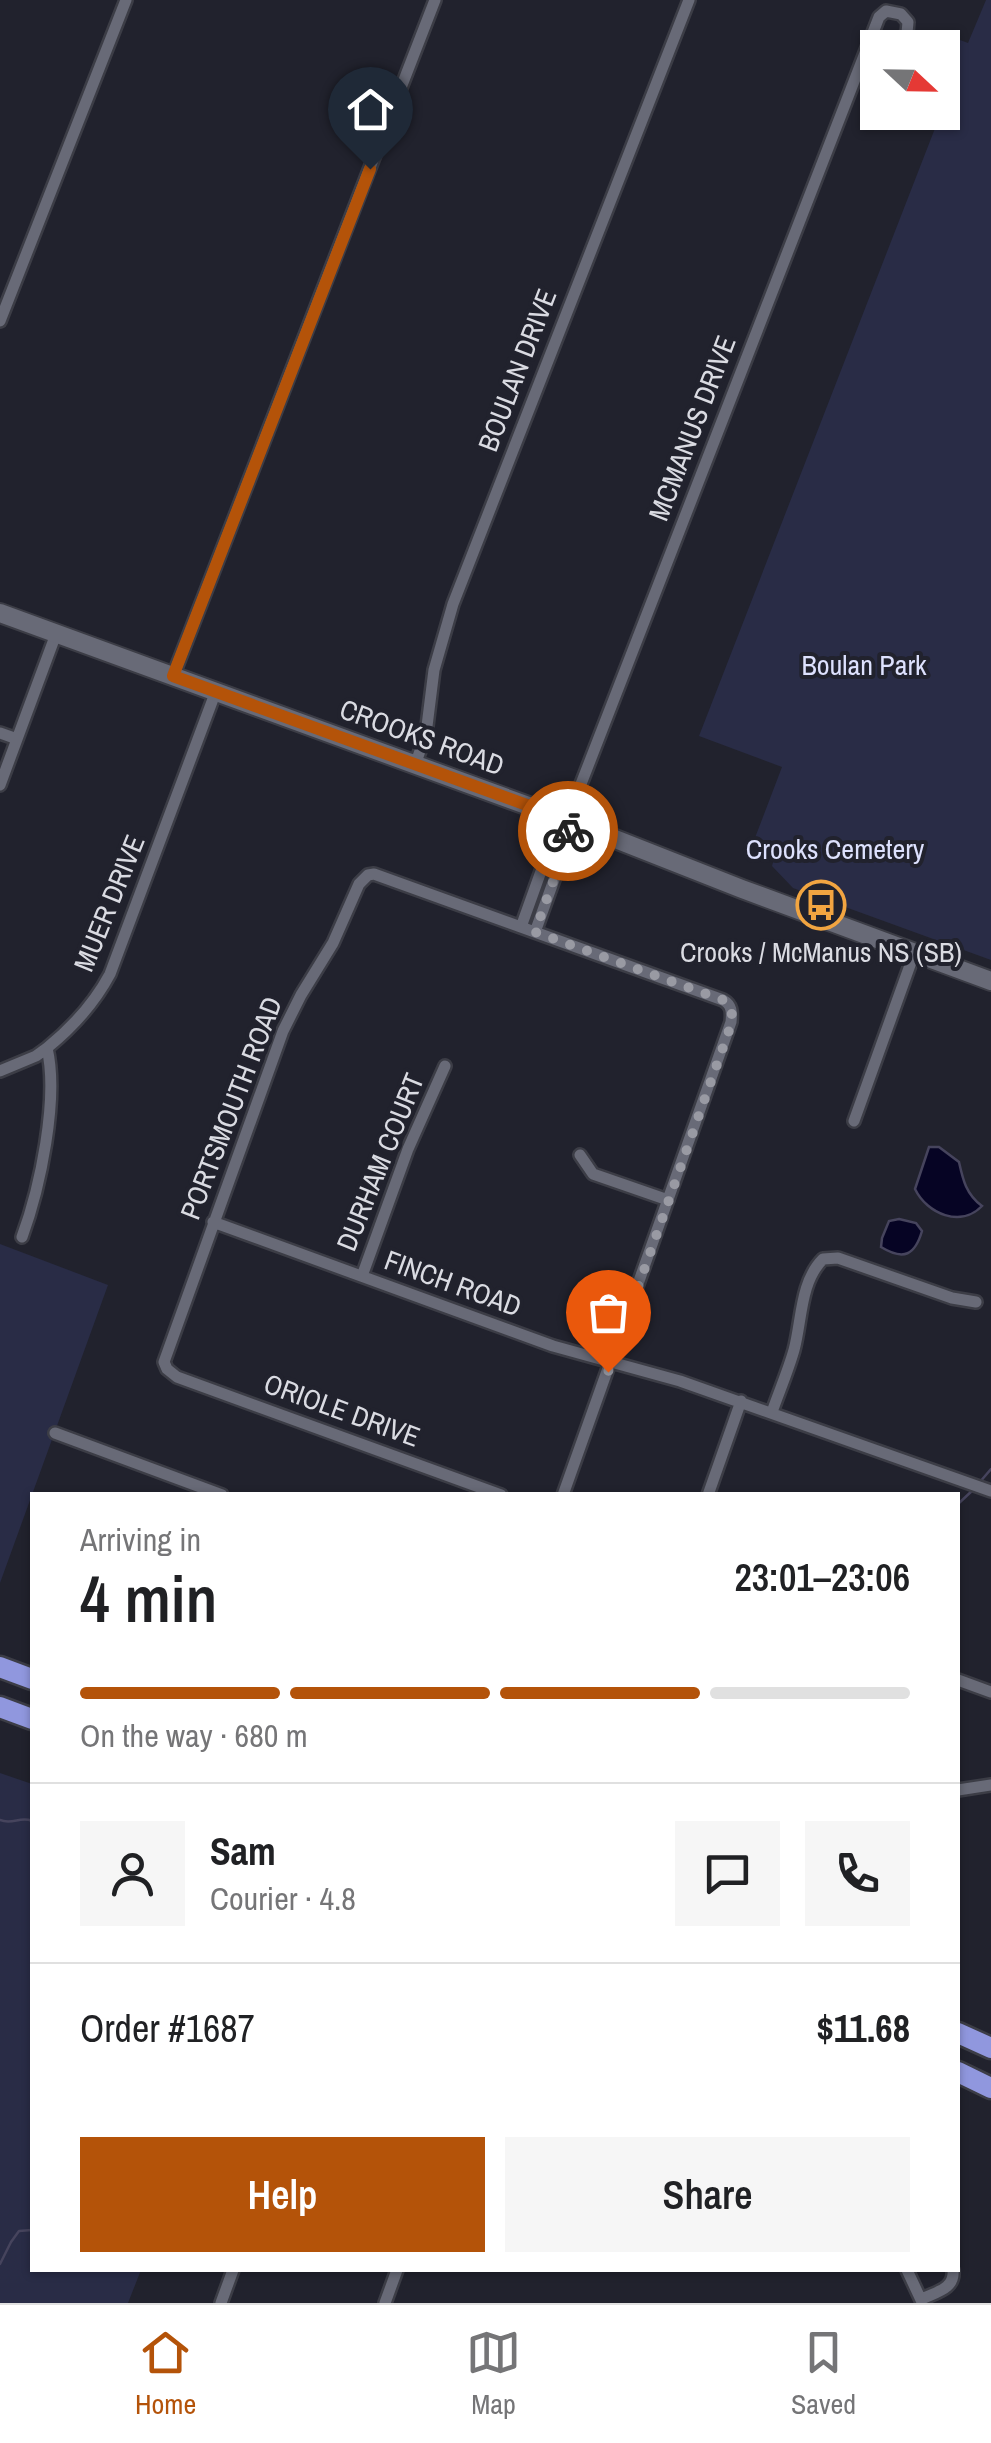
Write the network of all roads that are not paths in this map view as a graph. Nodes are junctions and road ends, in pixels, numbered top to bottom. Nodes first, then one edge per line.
1 (126, 0) edge
2 (436, 0) edge
3 (689, 0) edge
4 (860, 90) edge
5 (0, 321) edge
6 (0, 614) edge
7 (56, 634) junction
8 (173, 676) junction
9 (216, 691) junction
10 (0, 733) edge
11 (17, 739) junction
12 (416, 764) junction
13 (0, 785) edge
14 (568, 820) junction
15 (521, 927) junction
16 (535, 932) junction
17 (914, 954) junction
18 (991, 981) edge
19 (47, 1048) junction
20 (445, 1066) dead end
21 (0, 1071) edge
22 (854, 1122) dead end
23 (580, 1156) dead end
24 (668, 1200) junction
25 (214, 1222) junction
26 (22, 1237) dead end
27 (362, 1276) junction
28 (976, 1302) dead end
29 (612, 1361) junction
30 (167, 1369) joint
31 (741, 1401) junction
32 (772, 1412) junction
33 (55, 1433) dead end
34 (990, 1491) edge
35 (214, 1492) edge
36 (493, 1492) edge
37 (565, 1492) edge
38 (709, 1492) edge
39 (0, 1667) edge
40 (30, 1678) edge
41 (960, 1681) edge
42 (991, 1692) edge
43 (0, 1707) edge
44 (30, 1717) edge
45 (991, 1785) edge
46 (960, 1790) edge
47 (960, 2034) edge
48 (991, 2048) edge
49 (960, 2073) edge
50 (991, 2088) edge
51 (231, 2272) edge
52 (396, 2272) edge
53 (910, 2272) edge
54 (954, 2272) edge
55 (922, 2301) edge
56 (221, 2303) edge
57 (385, 2303) edge

1 - 5 street
2 - 8 street
3 - 12 street, BOULAN DRIVE
4 - 14 street, MCMANUS DRIVE
6 - 7 main road, CROOKS ROAD
7 - 8 main road, CROOKS ROAD
7 - 11 street
8 - 9 main road, CROOKS ROAD
9 - 12 main road, CROOKS ROAD
9 - 19 street, MUER DRIVE
10 - 11 street
11 - 13 street
12 - 14 main road, CROOKS ROAD
14 - 15 street
14 - 16 street
14 - 17 main road, CROOKS ROAD
15 - 16 street
15 - 25 street, PORTSMOUTH ROAD
16 - 24 street
17 - 18 main road, CROOKS ROAD
17 - 22 street
19 - 21 street, MUER DRIVE
19 - 26 street
20 - 27 street, DURHAM COURT
23 - 24 street
24 - 29 street
25 - 27 street, FINCH ROAD
25 - 30 street, PORTSMOUTH ROAD
27 - 29 street, FINCH ROAD
28 - 32 street
29 - 31 street, FINCH ROAD
29 - 37 street
30 - 36 street, ORIOLE DRIVE
31 - 32 street, FINCH ROAD
31 - 38 street
32 - 34 street, FINCH ROAD
33 - 35 street
39 - 40 highway
41 - 42 street
43 - 44 highway
45 - 46 street
47 - 48 highway
49 - 50 highway
51 - 56 street
52 - 57 street
53 - 55 street
54 - 55 street

